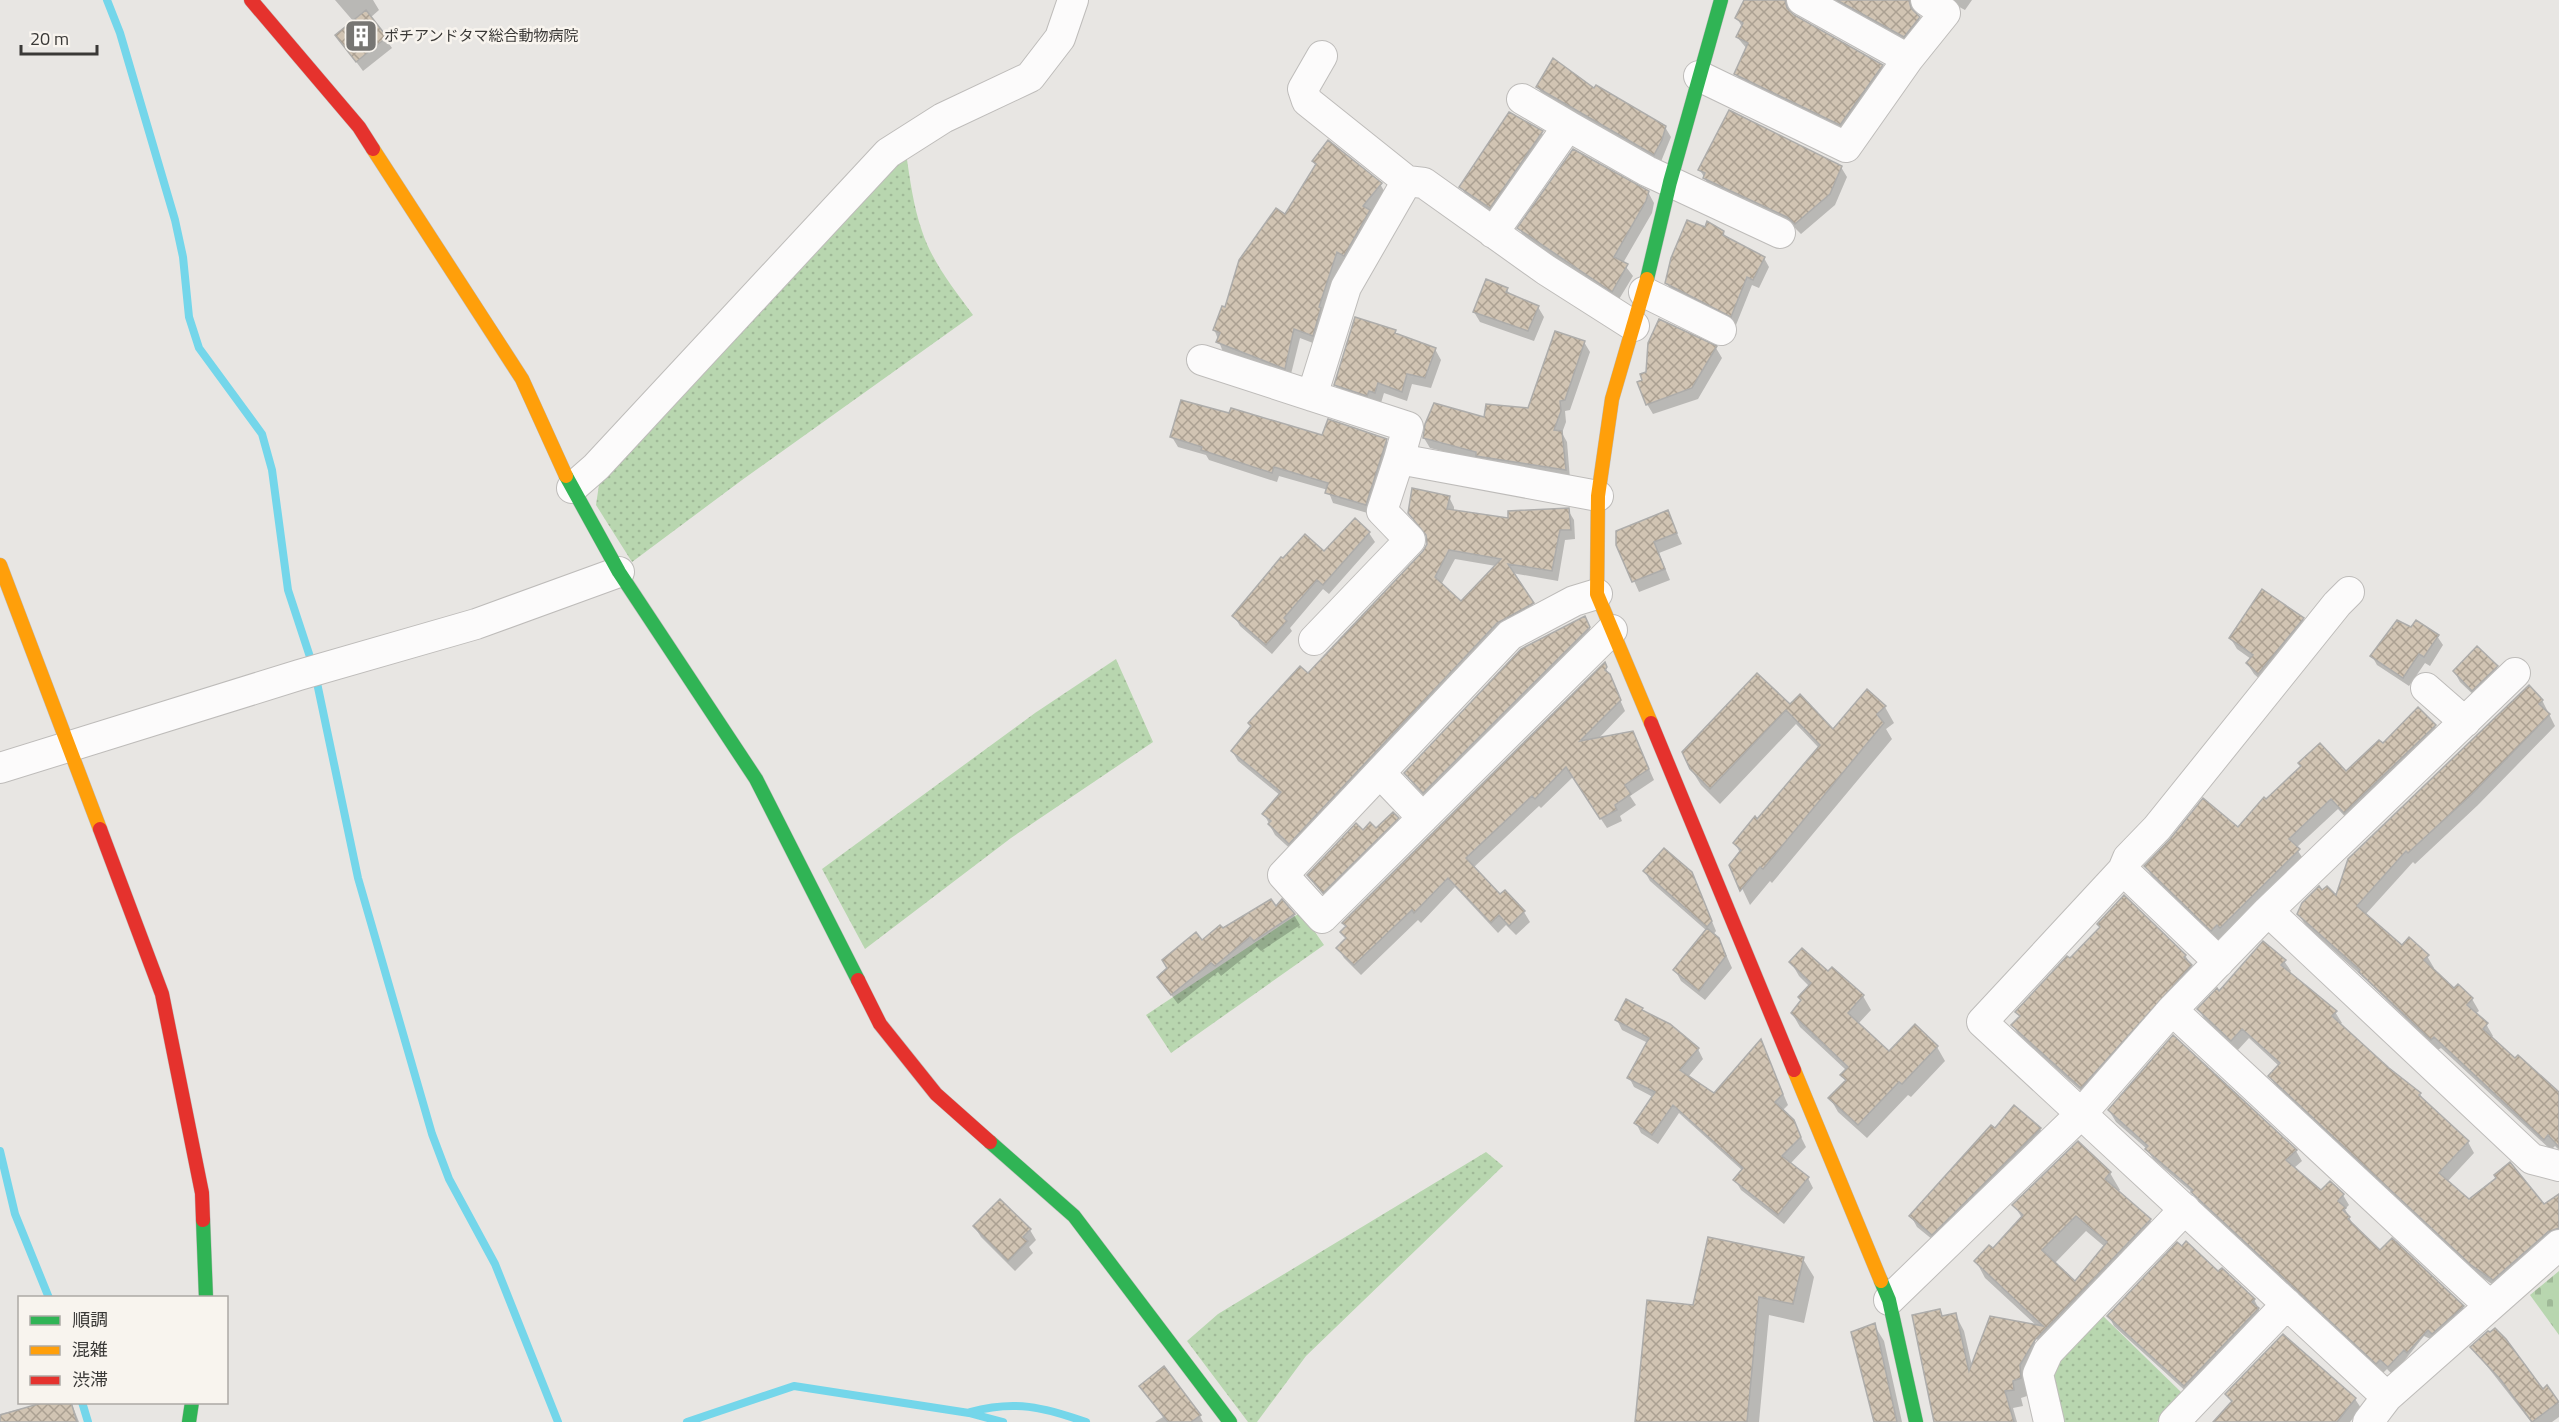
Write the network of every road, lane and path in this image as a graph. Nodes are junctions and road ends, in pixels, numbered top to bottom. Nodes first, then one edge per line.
1 (251, 0) edge
2 (1073, 0) edge
3 (1720, 0) edge
4 (1802, 0) edge
5 (1926, 0) edge
6 (1322, 56) dead end
7 (1908, 59) junction
8 (1699, 76) junction
9 (1522, 99) dead end
10 (1568, 126) junction
11 (1407, 181) junction
12 (1670, 182) junction
13 (1493, 233) junction
14 (1780, 233) dead end
15 (1644, 292) junction
16 (1634, 326) junction
17 (1721, 330) dead end
18 (1202, 360) dead end
19 (1312, 396) junction
20 (1399, 459) junction
21 (572, 488) junction
22 (1598, 496) junction
23 (0, 566) edge
24 (619, 572) junction
25 (2349, 592) dead end
26 (1597, 594) junction
27 (1612, 630) junction
28 (1314, 640) dead end
29 (2515, 673) dead end
30 (2426, 688) dead end
31 (2465, 722) junction
32 (68, 747) junction
33 (0, 768) edge
34 (1380, 772) junction
35 (1423, 818) junction
36 (2123, 870) junction
37 (2268, 910) junction
38 (2219, 962) junction
39 (2172, 1010) junction
40 (2081, 1114) junction
41 (2559, 1166) edge
42 (2184, 1209) junction
43 (2559, 1245) edge
44 (206, 1296) edge
45 (1889, 1300) junction
46 (2287, 1304) junction
47 (2489, 1305) junction
48 (2387, 1397) junction
49 (192, 1404) edge
50 (189, 1422) edge
51 (1230, 1422) edge
52 (1916, 1422) edge
53 (2049, 1422) edge
54 (2174, 1422) edge
55 (2368, 1422) edge

1 - 21 street
2 - 21 street
3 - 8 street
4 - 7 street
5 - 7 street
6 - 11 street
7 - 8 street
8 - 12 street
9 - 10 street
10 - 12 street
10 - 13 street
11 - 13 street
11 - 19 street
12 - 14 street
12 - 15 street
13 - 16 street
15 - 16 street
15 - 17 street
16 - 22 street
18 - 19 street
19 - 20 street
20 - 22 street
20 - 28 street
21 - 24 street
22 - 26 street
23 - 32 street
24 - 32 street
24 - 51 street
25 - 36 street
26 - 27 street
26 - 34 street
27 - 35 street
27 - 45 street
29 - 31 street
30 - 31 street
31 - 37 street
32 - 33 street
32 - 44 street
34 - 35 street
34 - 35 street
36 - 38 street
36 - 40 street
37 - 38 street
37 - 41 street
38 - 39 street
39 - 40 street
39 - 47 street
40 - 42 street
40 - 45 street
42 - 46 street
42 - 53 street
43 - 47 street
45 - 52 street
46 - 48 street
46 - 54 street
47 - 48 street
48 - 55 street
49 - 50 street

